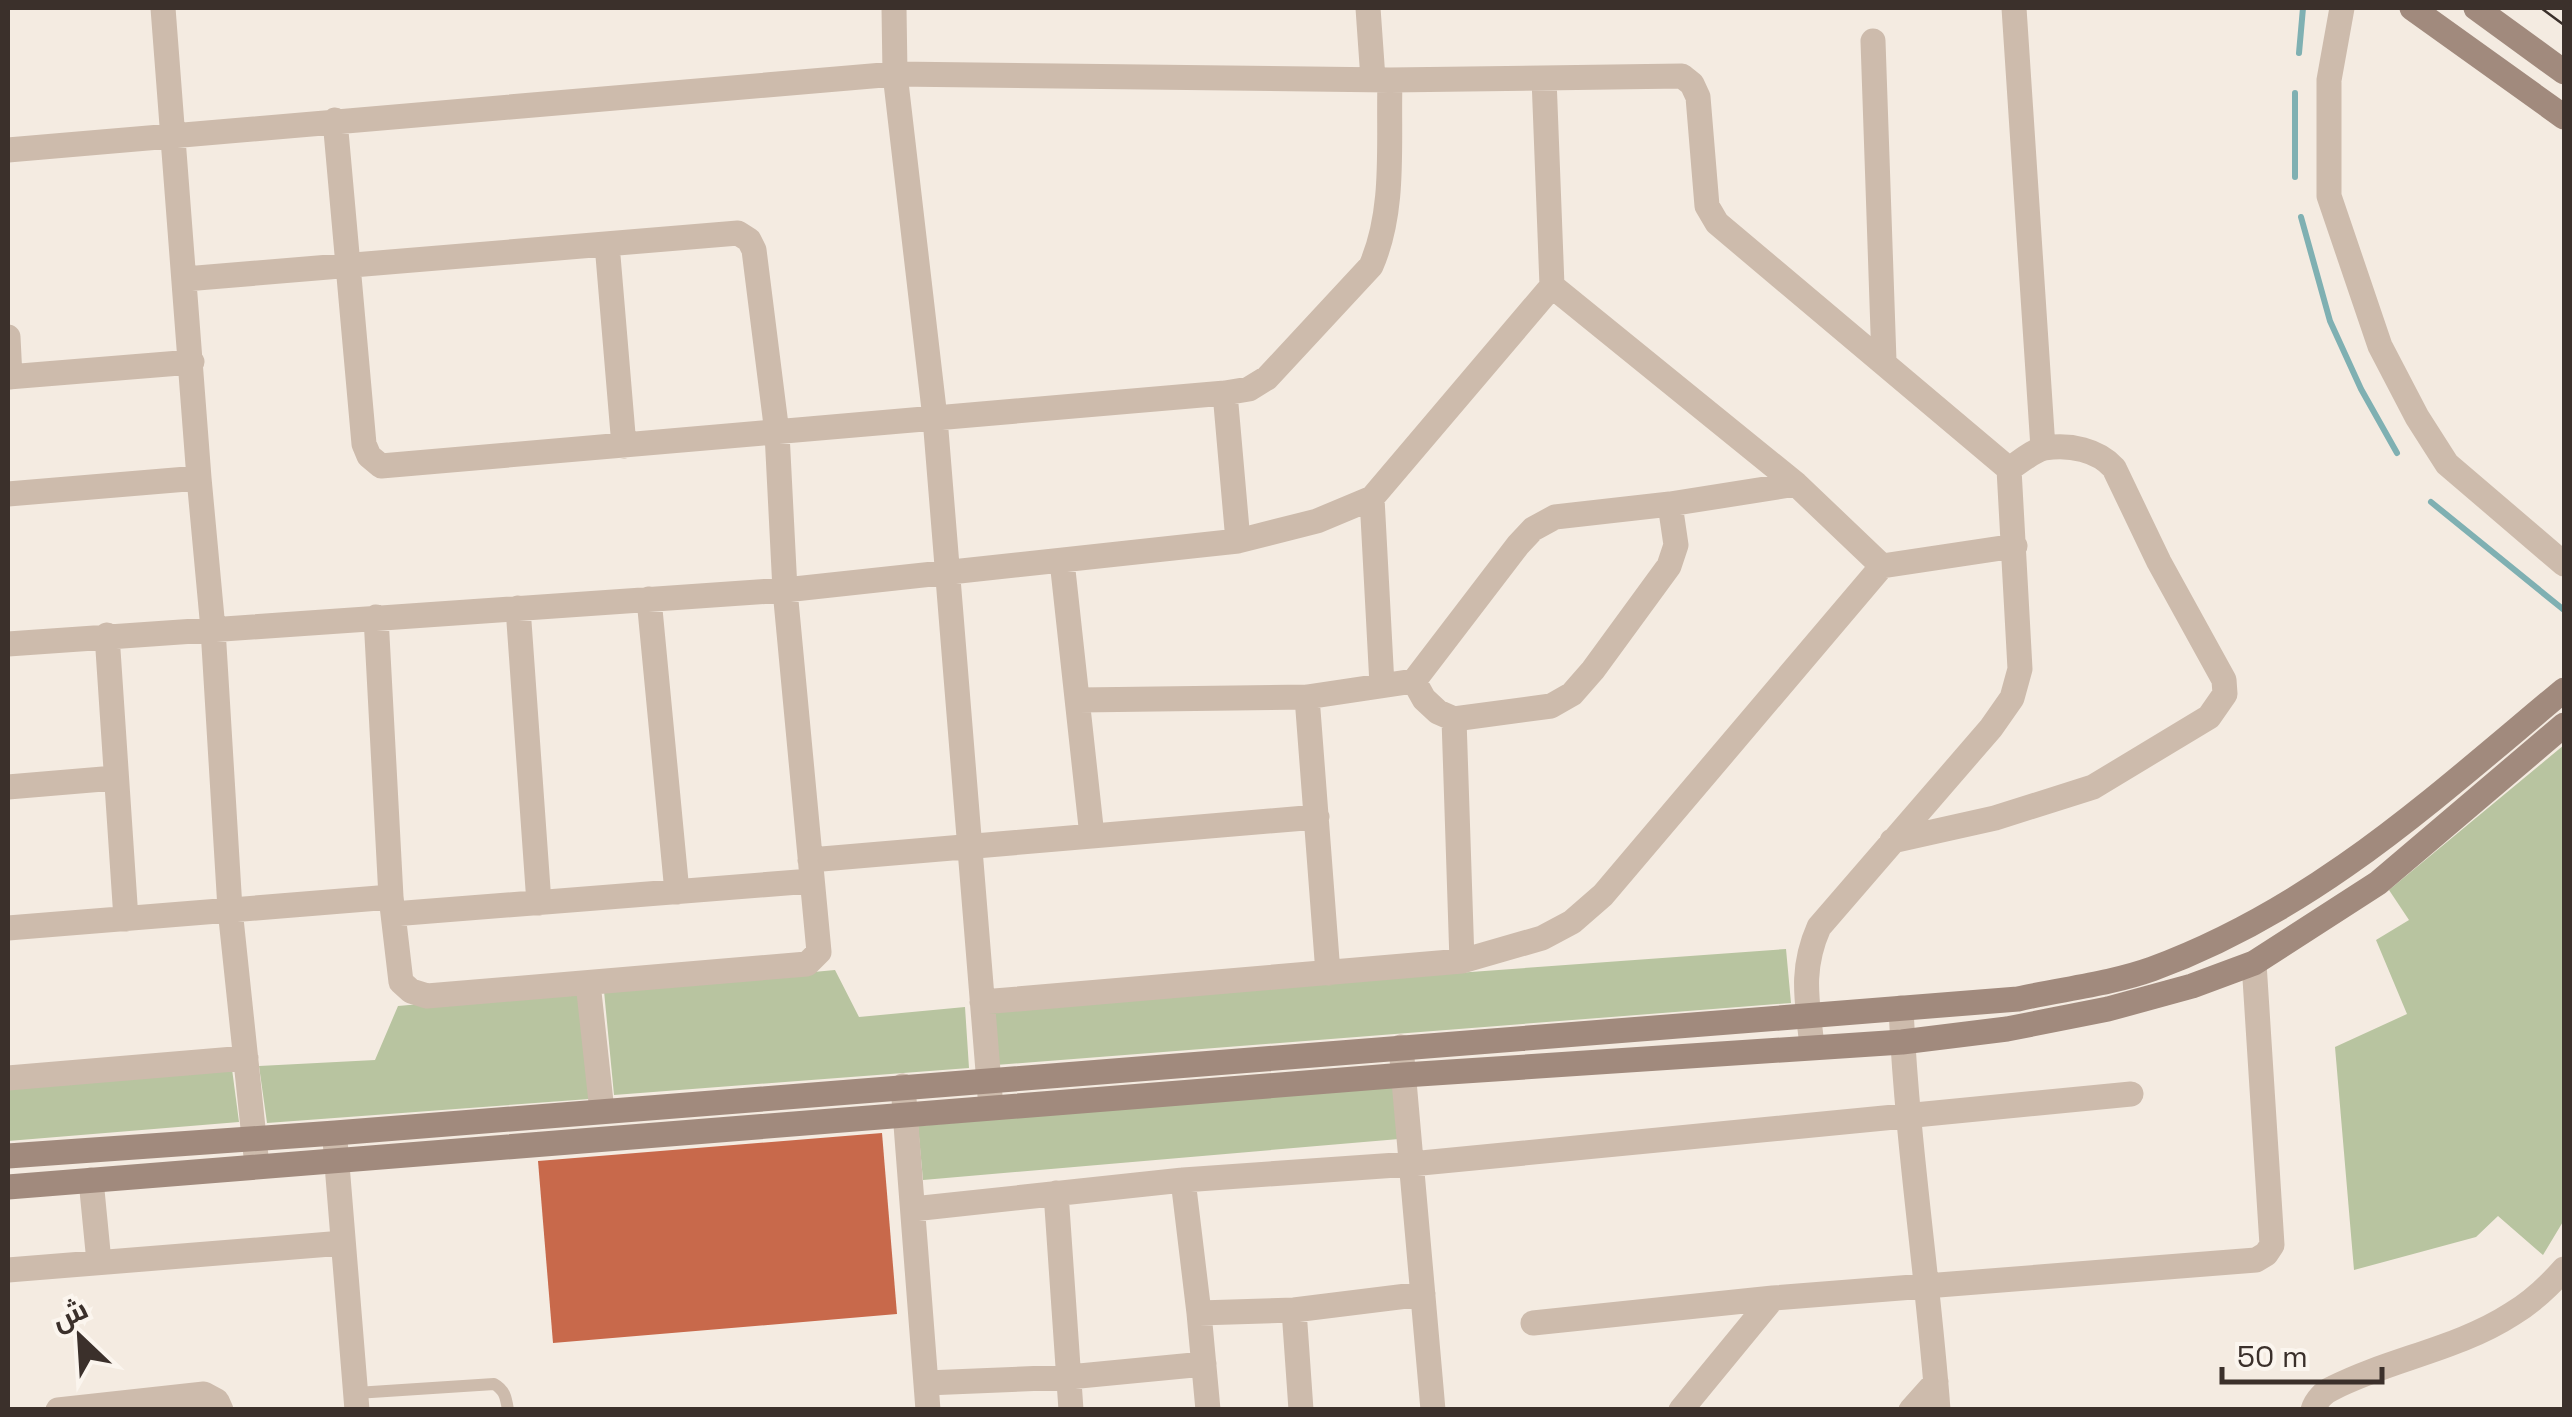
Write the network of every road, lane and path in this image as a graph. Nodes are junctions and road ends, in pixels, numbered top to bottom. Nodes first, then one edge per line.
1 (164, 8) edge
2 (894, 8) edge
3 (1368, 8) edge
4 (2014, 8) edge
5 (2342, 8) edge
6 (2412, 8) edge
7 (2476, 8) edge
8 (1873, 41) dead end
9 (2564, 72) edge
10 (895, 74) junction
11 (1544, 78) junction
12 (1381, 79) junction
13 (2564, 117) edge
14 (335, 120) junction
15 (174, 136) junction
16 (8, 150) edge
17 (608, 244) junction
18 (347, 266) junction
19 (186, 280) junction
20 (1552, 286) junction
21 (8, 337) edge
22 (1884, 361) junction
23 (192, 362) junction
24 (9, 377) edge
25 (1226, 394) junction
26 (936, 418) junction
27 (777, 433) junction
28 (624, 446) junction
29 (2043, 448) junction
30 (2010, 468) junction
31 (198, 478) junction
32 (1796, 484) junction
33 (8, 494) edge
34 (1372, 498) junction
35 (1670, 504) junction
36 (1238, 541) junction
37 (2015, 546) junction
38 (1062, 560) junction
39 (2564, 564) edge
40 (1882, 566) junction
41 (947, 571) junction
42 (785, 590) junction
43 (649, 599) junction
44 (518, 608) junction
45 (376, 617) junction
46 (214, 628) junction
47 (108, 635) junction
48 (8, 644) edge
49 (1414, 682) junction
50 (1382, 685) junction
51 (2564, 690) edge
52 (1306, 697) junction
53 (1079, 700) junction
54 (1454, 719) junction
55 (2564, 726) edge
56 (115, 778) junction
57 (8, 787) edge
58 (1317, 817) junction
59 (1092, 836) junction
60 (1892, 841) junction
61 (970, 846) junction
62 (811, 871) junction
63 (677, 892) junction
64 (538, 903) junction
65 (392, 906) junction
66 (230, 909) junction
67 (126, 918) junction
68 (8, 928) edge
69 (1462, 960) junction
70 (2254, 962) junction
71 (1328, 973) junction
72 (588, 983) junction
73 (982, 1002) junction
74 (1901, 1008) junction
75 (1809, 1017) junction
76 (1902, 1042) junction
77 (1812, 1046) junction
78 (1401, 1047) junction
79 (246, 1058) junction
80 (1404, 1075) junction
81 (8, 1078) edge
82 (989, 1079) junction
83 (903, 1086) junction
84 (2131, 1094) dead end
85 (991, 1108) junction
86 (602, 1111) junction
87 (1906, 1114) junction
88 (906, 1116) junction
89 (252, 1137) junction
90 (336, 1146) junction
91 (8, 1156) edge
92 (1411, 1164) junction
93 (256, 1166) junction
94 (92, 1180) junction
95 (1183, 1180) junction
96 (8, 1187) edge
97 (1056, 1192) junction
98 (913, 1209) junction
99 (343, 1244) junction
100 (99, 1262) junction
101 (2564, 1269) edge
102 (8, 1270) edge
103 (1928, 1286) junction
104 (1424, 1294) junction
105 (1773, 1298) junction
106 (1294, 1310) junction
107 (1199, 1313) junction
108 (1533, 1323) dead end
109 (1204, 1364) junction
110 (1068, 1377) junction
111 (1936, 1382) junction
112 (926, 1383) junction
113 (357, 1401) edge
114 (108, 1408) edge
115 (58, 1410) edge
116 (221, 1410) edge
117 (508, 1410) edge
118 (928, 1410) edge
119 (1071, 1410) edge
120 (1208, 1410) edge
121 (1301, 1410) edge
122 (1433, 1410) edge
123 (1680, 1410) edge
124 (1911, 1410) edge
125 (1938, 1410) edge
126 (2313, 1410) edge

1 - 15 street
2 - 10 street
3 - 12 street
4 - 29 street
5 - 39 street
6 - 13 street
7 - 9 street
8 - 22 street
10 - 12 street
10 - 14 street
10 - 26 street
11 - 12 street
11 - 20 street
11 - 22 street
12 - 25 street
14 - 15 street
14 - 18 street
15 - 16 street
15 - 19 street
17 - 18 street
17 - 27 street
17 - 28 street
18 - 19 street
18 - 28 street
19 - 23 street
20 - 32 street
20 - 34 street
21 - 24 street
22 - 30 street
23 - 24 street
23 - 31 street
25 - 26 street
25 - 36 street
26 - 27 street
26 - 41 street
27 - 28 street
27 - 42 street
29 - 30 street
29 - 60 street
30 - 37 street
31 - 33 street
31 - 46 street
32 - 35 street
32 - 40 street
34 - 36 street
34 - 50 street
35 - 49 street
35 - 54 street
36 - 38 street
37 - 40 street
37 - 60 street
38 - 41 street
38 - 53 street
40 - 69 street
41 - 42 street
41 - 61 street
42 - 43 street
42 - 62 street
43 - 44 street
43 - 63 street
44 - 45 street
44 - 64 street
45 - 46 street
45 - 65 street
46 - 47 street
46 - 66 street
47 - 48 street
47 - 56 street
49 - 50 street
49 - 54 street
50 - 52 street
51 - 74 street
52 - 53 street
52 - 58 street
53 - 59 street
54 - 69 street
55 - 70 street
56 - 57 street
56 - 67 street
58 - 59 street
58 - 71 street
59 - 61 street
60 - 75 street
61 - 62 street
61 - 73 street
62 - 63 street
62 - 72 street
63 - 64 street
64 - 65 street
65 - 66 street
65 - 72 street
66 - 67 street
66 - 79 street
67 - 68 street
69 - 71 street
70 - 76 street
70 - 103 street
71 - 73 street
72 - 86 street
73 - 82 street
74 - 75 street
74 - 76 street
75 - 77 street
75 - 78 street
76 - 77 street
76 - 87 street
77 - 80 street
78 - 80 street
78 - 82 street
79 - 81 street
79 - 89 street
80 - 85 street
80 - 92 street
82 - 83 street
82 - 85 street
83 - 86 street
83 - 88 street
84 - 87 street
85 - 88 street
86 - 90 street
87 - 92 street
87 - 103 street
88 - 90 street
88 - 98 street
89 - 90 street
89 - 91 street
89 - 93 street
90 - 93 street
90 - 99 street
92 - 95 street
92 - 104 street
93 - 94 street
94 - 96 street
94 - 100 street
95 - 97 street
95 - 107 street
97 - 98 street
97 - 110 street
98 - 112 street
99 - 100 street
99 - 113 street
100 - 102 street
101 - 126 street
103 - 105 street
103 - 111 street
104 - 106 street
104 - 122 street
105 - 108 street
105 - 123 street
106 - 107 street
106 - 121 street
107 - 109 street
109 - 110 street
109 - 120 street
110 - 112 street
110 - 119 street
111 - 124 street
111 - 125 street
112 - 118 street
113 - 117 lane
114 - 115 street
114 - 116 street

